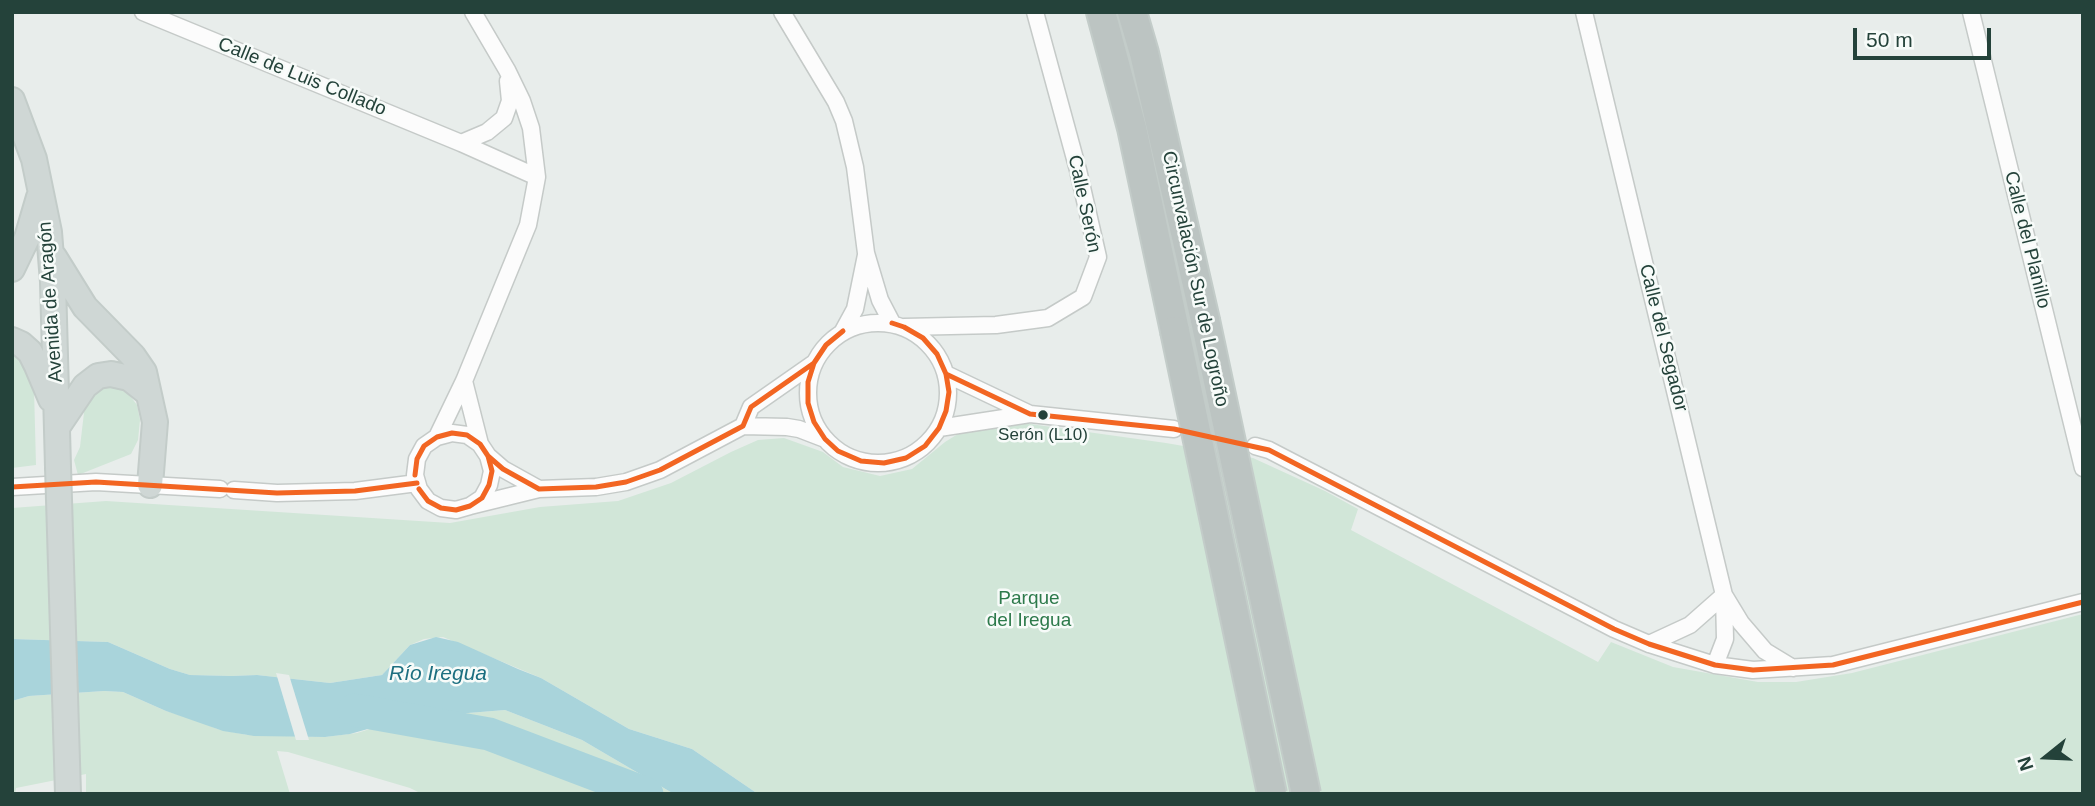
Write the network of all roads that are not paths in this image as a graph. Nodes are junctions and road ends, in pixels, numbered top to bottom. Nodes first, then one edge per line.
1 (142, 12) edge
2 (472, 12) edge
3 (782, 12) edge
4 (1035, 12) edge
5 (1101, 12) edge
6 (1132, 12) edge
7 (1584, 12) edge
8 (1972, 12) edge
9 (507, 70) junction
10 (12, 100) edge
11 (461, 143) junction
12 (537, 177) junction
13 (41, 190) junction
14 (51, 250) junction
15 (866, 253) junction
16 (12, 269) edge
17 (898, 325) junction
18 (842, 331) junction
19 (12, 340) edge
20 (814, 363) junction
21 (946, 374) junction
22 (464, 381) junction
23 (148, 393) junction
24 (1030, 414) junction
25 (57, 419) junction
26 (743, 426) junction
27 (939, 428) junction
28 (1174, 429) dead end
29 (437, 437) junction
30 (825, 439) junction
31 (1255, 446) dead end
32 (484, 450) junction
33 (2083, 468) edge
34 (417, 483) junction
35 (150, 485) junction
36 (12, 486) edge
37 (539, 489) junction
38 (470, 506) junction
39 (1724, 594) junction
40 (2083, 602) edge
41 (1649, 644) junction
42 (1715, 665) junction
43 (1794, 668) junction
44 (68, 794) edge
45 (1272, 794) edge
46 (1306, 794) edge

1 - 11 street, Calle de Luis Collado
2 - 9 street
3 - 15 street
4 - 17 street, Calle Serón
5 - 45 highway, Circunvalación Sur de Logroño, bridge
6 - 46 highway, Circunvalación Sur de Logroño, bridge
7 - 39 street, Calle del Segador
8 - 33 street, Calle del Planillo
9 - 11 street
9 - 12 street
10 - 13 main road, Avenida de Aragón
11 - 12 street, Calle de Luis Collado
12 - 22 street
13 - 14 main road, Avenida de Aragón
13 - 16 main road
14 - 23 main road
14 - 25 main road, Avenida de Aragón
15 - 17 street
15 - 18 street
17 - 18 street
17 - 21 street
18 - 20 street
19 - 25 main road
20 - 26 street
20 - 30 street
21 - 24 street
21 - 27 street
22 - 29 street
22 - 32 street
23 - 25 main road
23 - 35 main road
24 - 27 street
24 - 28 street
25 - 44 main road, Avenida de Aragón, bridge
26 - 30 street
26 - 37 street
27 - 30 street
29 - 32 street
29 - 34 street
31 - 41 street
32 - 37 street
32 - 38 street
34 - 35 street
34 - 38 street
35 - 36 street
37 - 38 street
39 - 41 street
39 - 42 street, Calle del Segador
39 - 43 street
40 - 43 street
41 - 42 street
42 - 43 street

